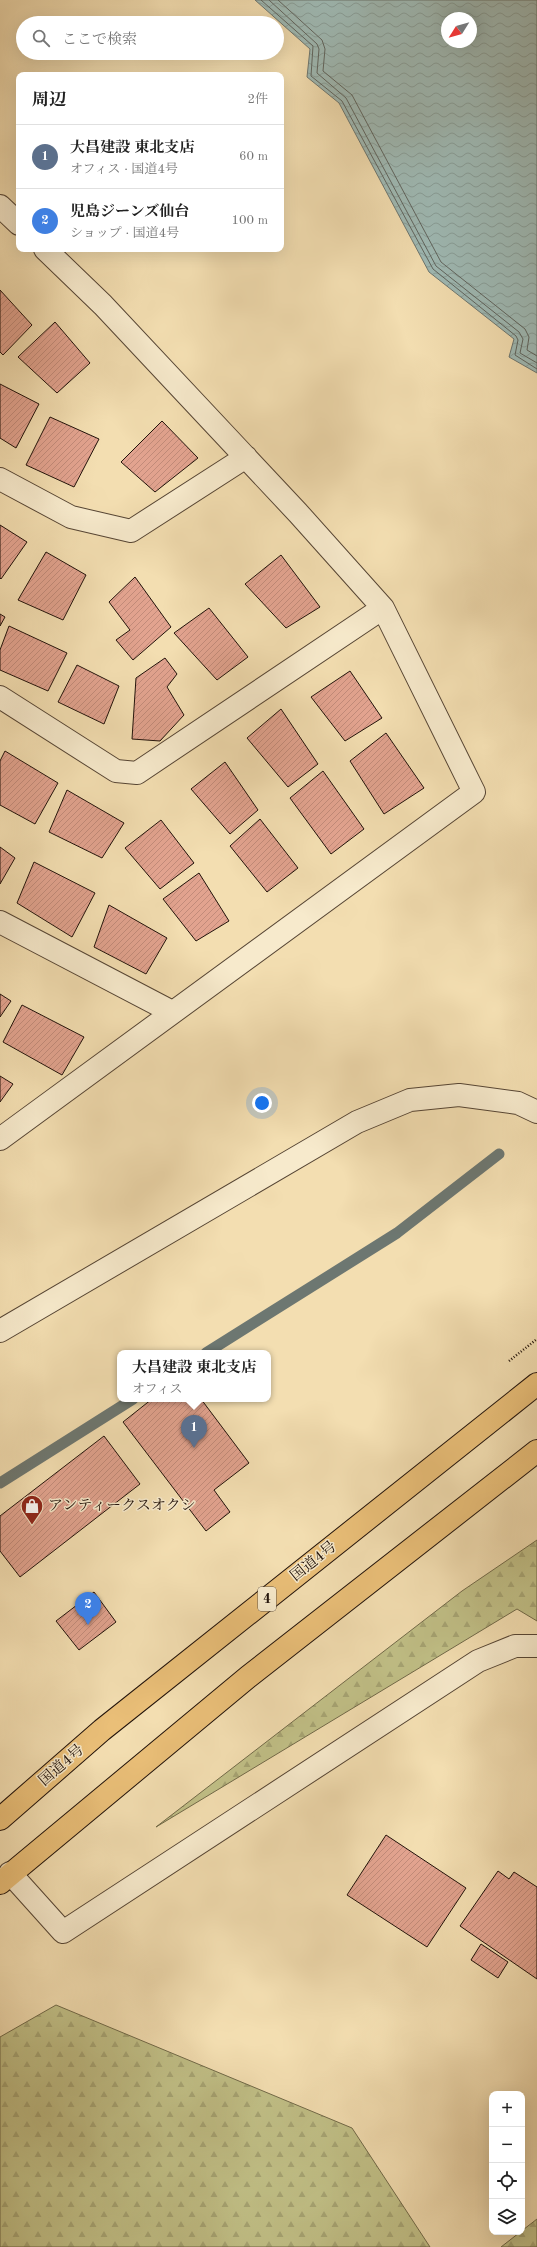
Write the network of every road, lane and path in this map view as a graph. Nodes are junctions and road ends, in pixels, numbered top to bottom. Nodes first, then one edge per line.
1 (0, 206) edge
2 (16, 221) edge
3 (48, 252) edge
4 (246, 457) junction
5 (0, 479) edge
6 (383, 608) junction
7 (0, 697) edge
8 (0, 922) edge
9 (172, 1012) junction
10 (537, 1112) edge
11 (0, 1139) edge
12 (0, 1331) edge
13 (537, 1339) edge
14 (509, 1361) dead end
15 (537, 1384) edge
16 (537, 1451) edge
17 (537, 1646) edge
18 (0, 1819) edge
19 (5, 1878) edge

1 - 2 street
3 - 4 street
4 - 5 street
4 - 6 street
6 - 7 street
6 - 9 street
8 - 9 street
9 - 11 street
10 - 12 street
13 - 14 path
15 - 18 highway, 国道4号 / 4
16 - 19 highway
17 - 19 street

